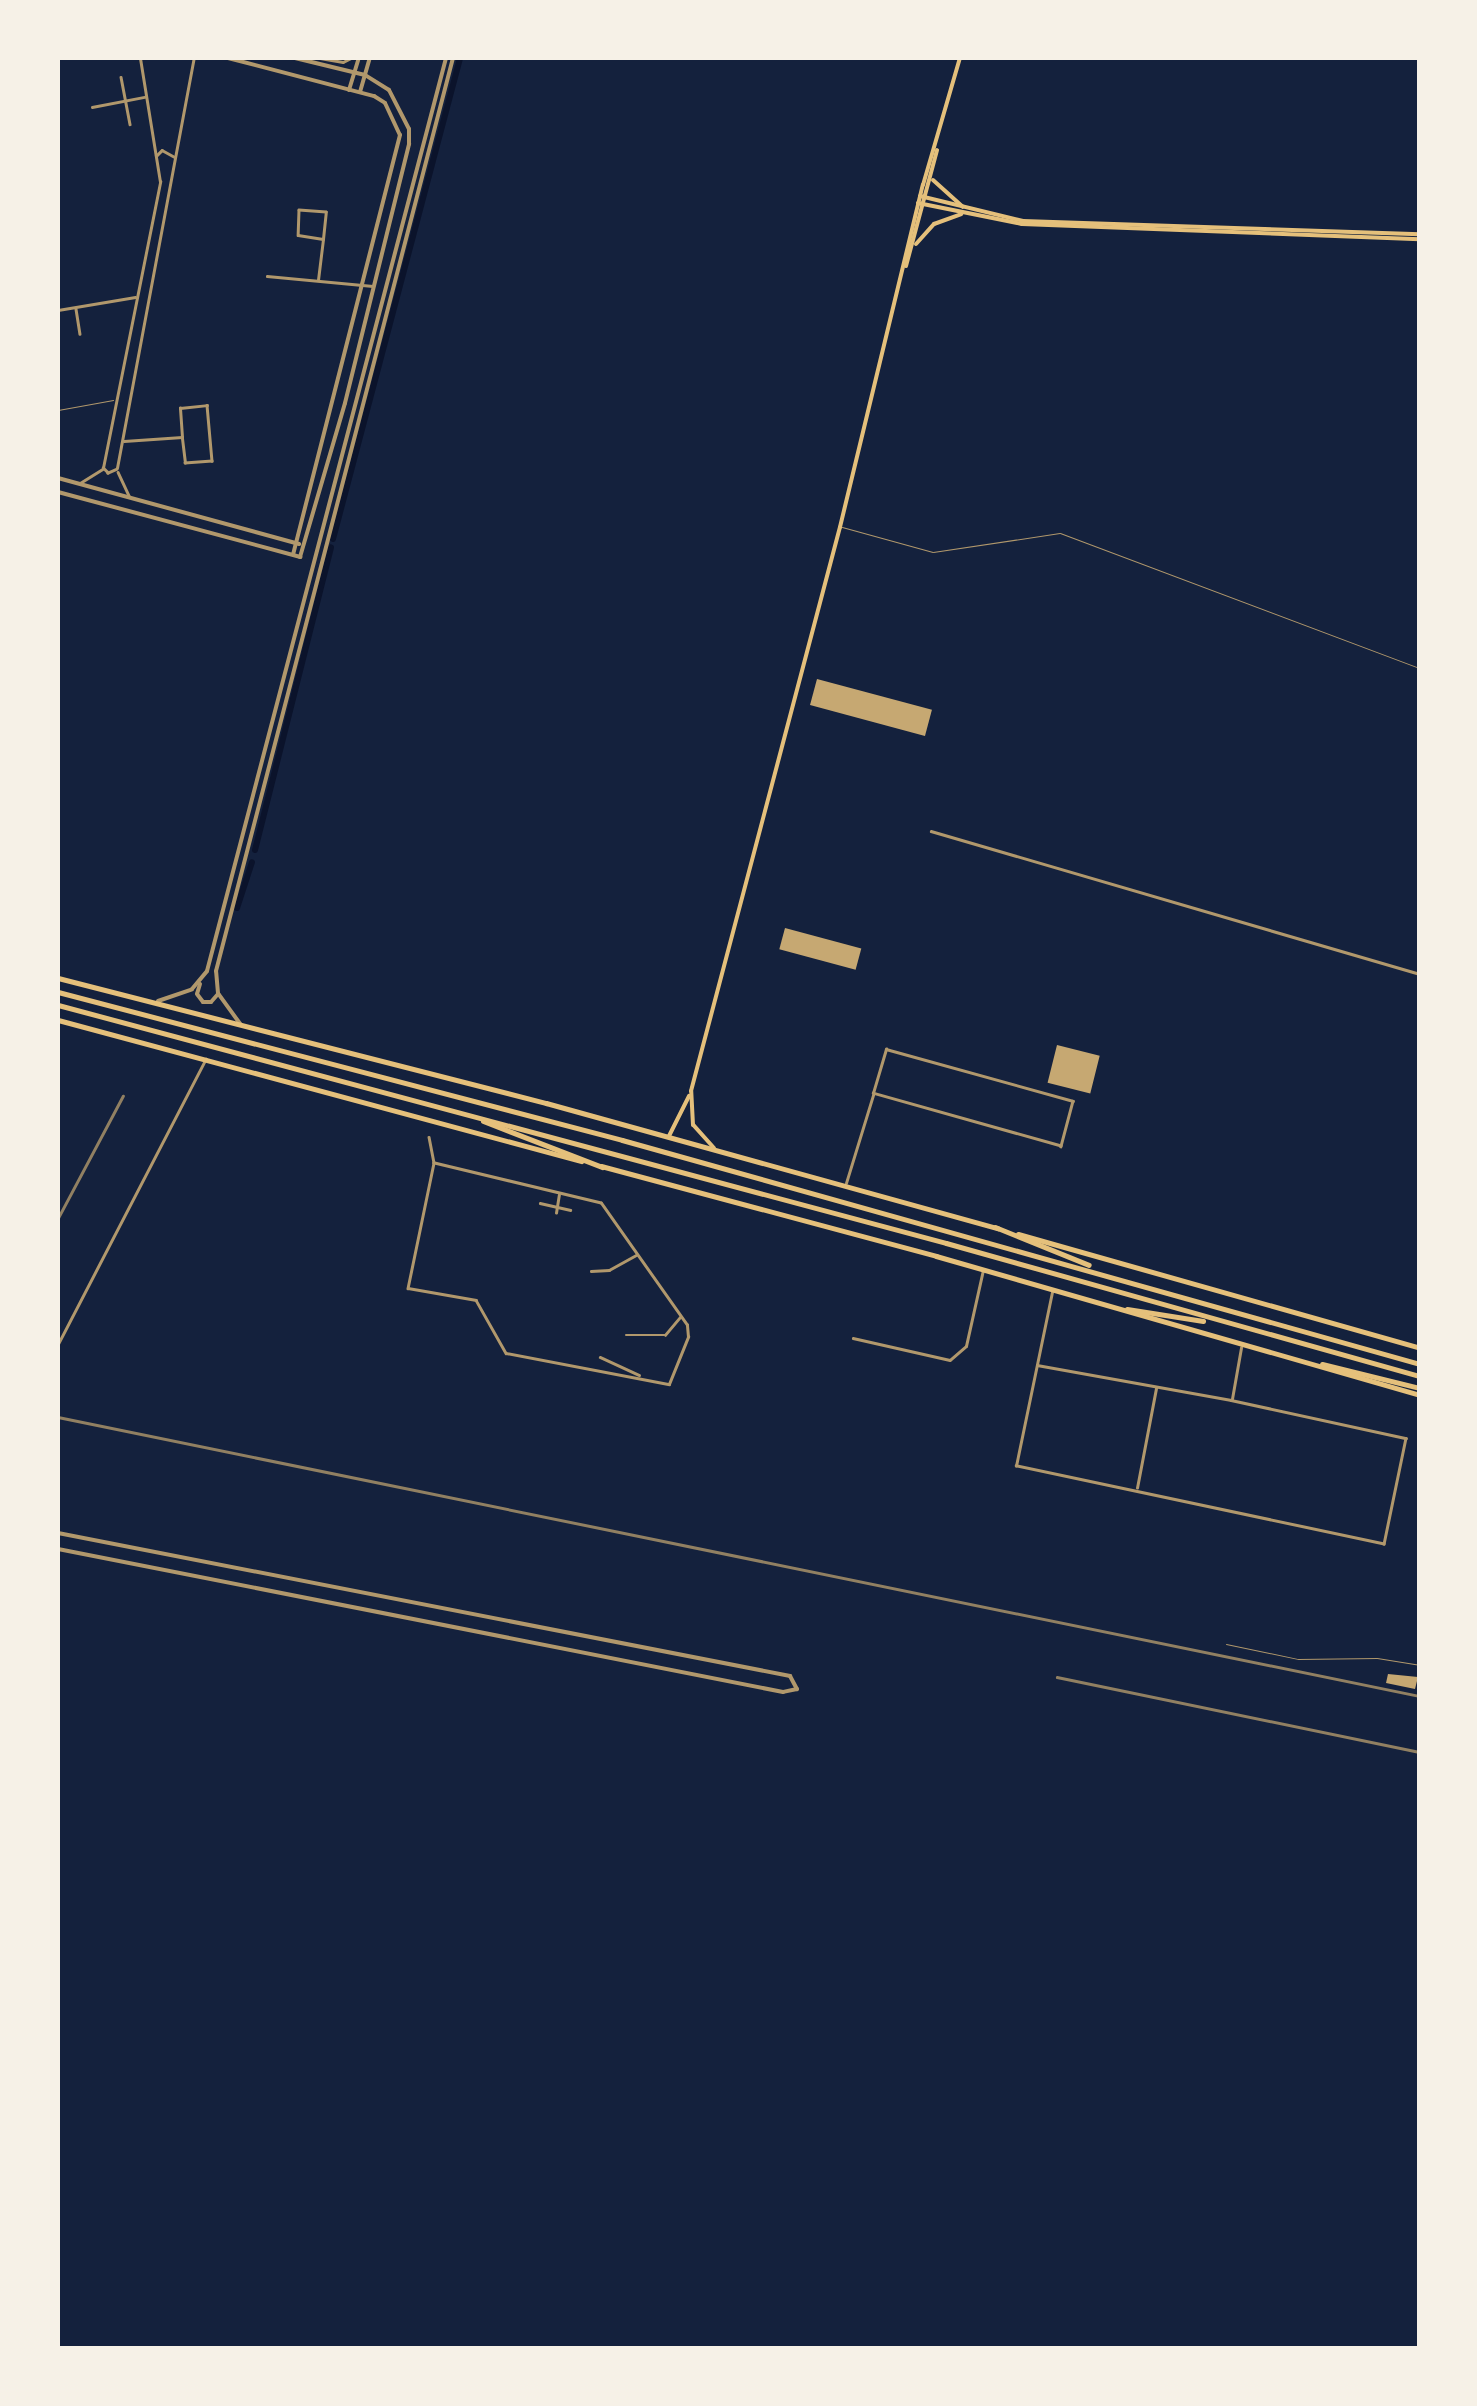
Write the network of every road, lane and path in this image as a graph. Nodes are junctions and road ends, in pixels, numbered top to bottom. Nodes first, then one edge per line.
1 (140, 58) edge
2 (194, 58) edge
3 (228, 58) edge
4 (295, 58) edge
5 (320, 58) edge
6 (351, 58) edge
7 (358, 58) edge
8 (370, 58) edge
9 (450, 58) edge
10 (960, 58) edge
11 (354, 72) junction
12 (366, 76) junction
13 (121, 77) dead end
14 (349, 90) junction
15 (360, 92) junction
16 (146, 96) junction
17 (126, 100) junction
18 (92, 106) dead end
19 (130, 124) dead end
20 (940, 134) junction
21 (156, 156) junction
22 (174, 157) junction
23 (932, 179) junction
24 (923, 200) junction
25 (966, 211) junction
26 (1420, 236) edge
27 (323, 238) junction
28 (914, 248) junction
29 (904, 270) junction
30 (267, 276) dead end
31 (318, 280) junction
32 (363, 284) junction
33 (375, 287) junction
34 (138, 296) junction
35 (76, 307) junction
36 (58, 310) edge
37 (135, 310) junction
38 (145, 312) junction
39 (80, 334) dead end
40 (117, 400) junction
41 (58, 410) edge
42 (113, 420) junction
43 (126, 422) junction
44 (182, 437) junction
45 (122, 441) junction
46 (103, 468) junction
47 (117, 469) junction
48 (58, 478) edge
49 (78, 484) junction
50 (58, 492) edge
51 (130, 498) junction
52 (840, 527) junction
53 (296, 544) junction
54 (304, 546) junction
55 (293, 555) junction
56 (1420, 668) edge
57 (931, 831) dead end
58 (238, 853) junction
59 (245, 855) junction
60 (1420, 974) edge
61 (58, 978) edge
62 (200, 984) junction
63 (58, 992) edge
64 (218, 993) junction
65 (146, 1002) junction
66 (58, 1006) edge
67 (58, 1020) edge
68 (244, 1028) junction
69 (206, 1058) junction
70 (691, 1091) junction
71 (874, 1093) junction
72 (466, 1113) junction
73 (429, 1137) dead end
74 (665, 1138) junction
75 (718, 1151) junction
76 (434, 1163) junction
77 (602, 1167) junction
78 (845, 1185) junction
79 (559, 1193) junction
80 (540, 1203) dead end
81 (557, 1207) junction
82 (570, 1210) dead end
83 (556, 1214) dead end
84 (996, 1228) junction
85 (637, 1254) junction
86 (983, 1270) junction
87 (591, 1271) dead end
88 (1120, 1277) junction
89 (1052, 1290) junction
90 (1127, 1310) junction
91 (681, 1316) junction
92 (1228, 1325) junction
93 (626, 1335) dead end
94 (853, 1338) dead end
95 (1242, 1343) junction
96 (58, 1344) edge
97 (1420, 1349) edge
98 (600, 1357) dead end
99 (1420, 1364) edge
100 (1037, 1365) junction
101 (640, 1376) junction
102 (1420, 1376) edge
103 (1156, 1387) junction
104 (1420, 1392) edge
105 (1232, 1400) junction
106 (1136, 1492) junction
107 (58, 1533) edge
108 (58, 1549) edge
109 (273, 1575) junction
110 (270, 1591) junction
111 (625, 1644) junction
112 (1226, 1644) dead end
113 (622, 1660) junction
114 (1420, 1665) edge

1 - 16 street
2 - 22 street
3 - 14 street
4 - 11 street
5 - 6 street
7 - 11 street
8 - 12 street
9 - 58 street
9 - 59 street
10 - 20 main road
11 - 12 street
11 - 14 street
12 - 15 street
12 - 33 street
13 - 17 street
14 - 15 street
15 - 32 street
16 - 17 street
16 - 21 street
17 - 18 street
17 - 19 street
20 - 23 main road
20 - 24 main road
21 - 22 street
21 - 34 street
22 - 38 street
23 - 24 main road
23 - 25 main road
24 - 25 main road
24 - 28 main road
24 - 29 main road
25 - 26 main road
25 - 28 main road
27 - 27 street
27 - 31 street
28 - 29 main road
29 - 52 main road
30 - 31 street
31 - 32 street
32 - 33 street
32 - 53 street
33 - 54 street
34 - 35 street
34 - 37 street
35 - 36 street
35 - 39 street
37 - 38 street
37 - 40 street
38 - 43 street
40 - 41 lane
40 - 42 street
42 - 43 street
42 - 46 street
43 - 45 street
44 - 44 street
44 - 45 street
45 - 47 street
46 - 47 street
46 - 49 street
47 - 51 street
48 - 49 street
49 - 51 street
50 - 55 street
51 - 53 street
52 - 56 lane
52 - 70 main road
53 - 54 street
53 - 55 street
54 - 55 street
57 - 60 street
58 - 59 street
58 - 62 street
59 - 64 street
61 - 65 main road
62 - 64 street
62 - 65 street
63 - 88 main road
64 - 68 street
65 - 68 main road
66 - 72 main road
67 - 69 main road
68 - 74 main road
69 - 77 main road
69 - 96 street
70 - 74 main road
70 - 75 main road
71 - 71 street
71 - 78 street
72 - 77 main road
72 - 92 main road
73 - 76 street
74 - 75 main road
75 - 78 main road
76 - 79 street
76 - 101 street
77 - 86 main road
78 - 84 main road
79 - 81 street
79 - 85 street
80 - 81 street
81 - 82 street
81 - 83 street
84 - 88 main road
84 - 97 main road
85 - 87 street
85 - 91 street
86 - 89 main road
86 - 94 street
88 - 99 main road
89 - 90 main road
89 - 100 street
90 - 92 main road
90 - 95 main road
91 - 93 street
91 - 101 street
92 - 102 main road
95 - 104 main road
95 - 105 street
98 - 101 street
100 - 103 street
100 - 106 street
103 - 105 street
103 - 106 street
105 - 106 street
107 - 109 street
108 - 110 street
109 - 110 street
109 - 111 street
110 - 113 street
111 - 113 street
111 - 113 street
112 - 114 lane

